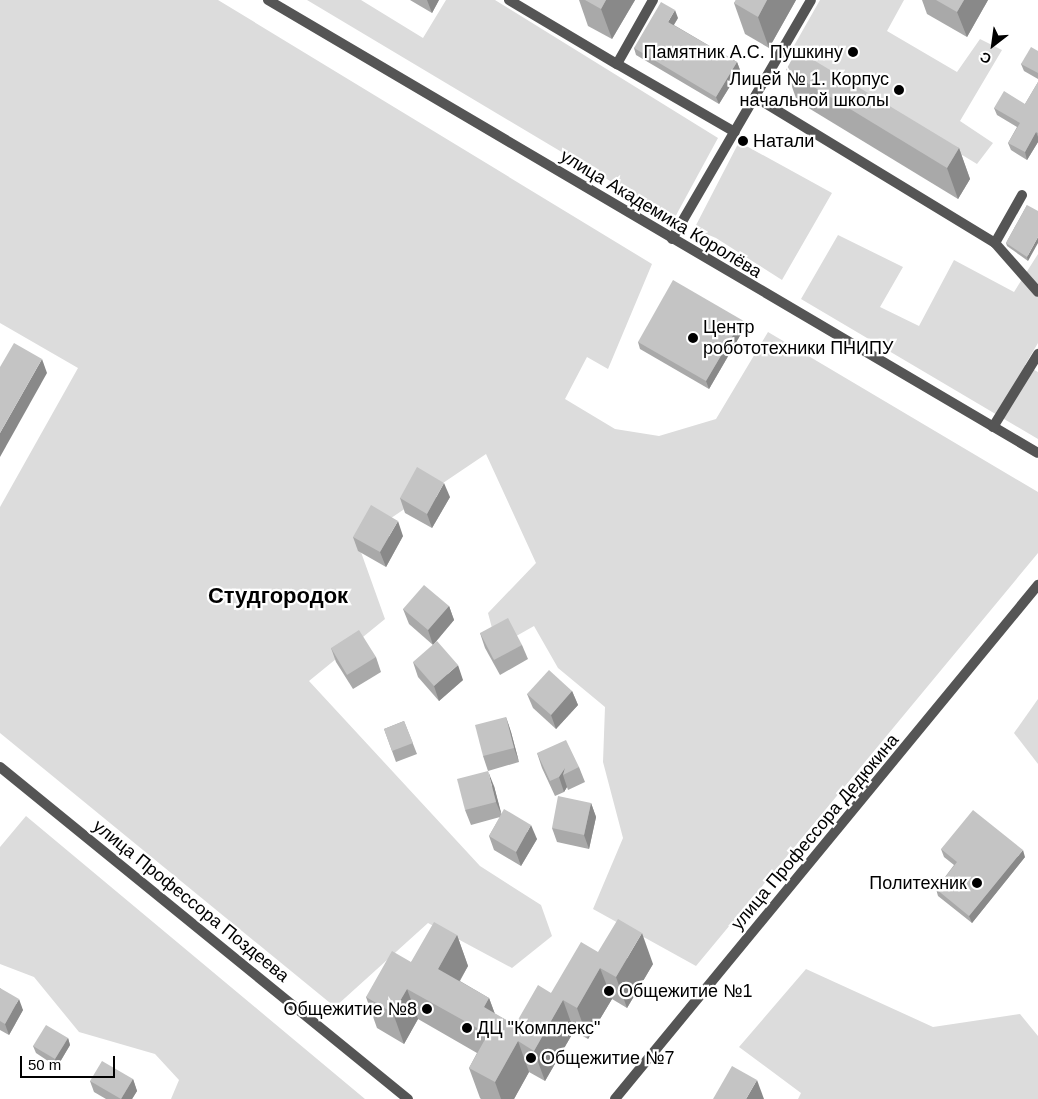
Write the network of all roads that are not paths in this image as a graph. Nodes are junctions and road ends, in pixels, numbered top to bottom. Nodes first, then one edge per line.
1 (509, 0) edge
2 (654, 0) edge
3 (811, 0) edge
4 (272, 1) edge
5 (617, 64) junction
6 (755, 97) junction
7 (735, 132) junction
8 (1022, 195) dead end
9 (672, 239) junction
10 (995, 243) junction
11 (1038, 292) edge
12 (1038, 354) edge
13 (993, 427) junction
14 (1038, 453) edge
15 (1038, 585) edge
16 (0, 767) edge
17 (408, 1099) edge
18 (615, 1099) edge

1 - 5 street
2 - 5 street
3 - 6 street
4 - 9 street, улица Академика Королёва
5 - 7 street
6 - 7 street
6 - 10 street
7 - 9 street
8 - 10 street
9 - 13 street, улица Академика Королёва
10 - 11 street
12 - 13 street
13 - 14 street, улица Академика Королёва
15 - 18 street, улица Профессора Дедюкина
16 - 17 street, улица Профессора Поздеева

